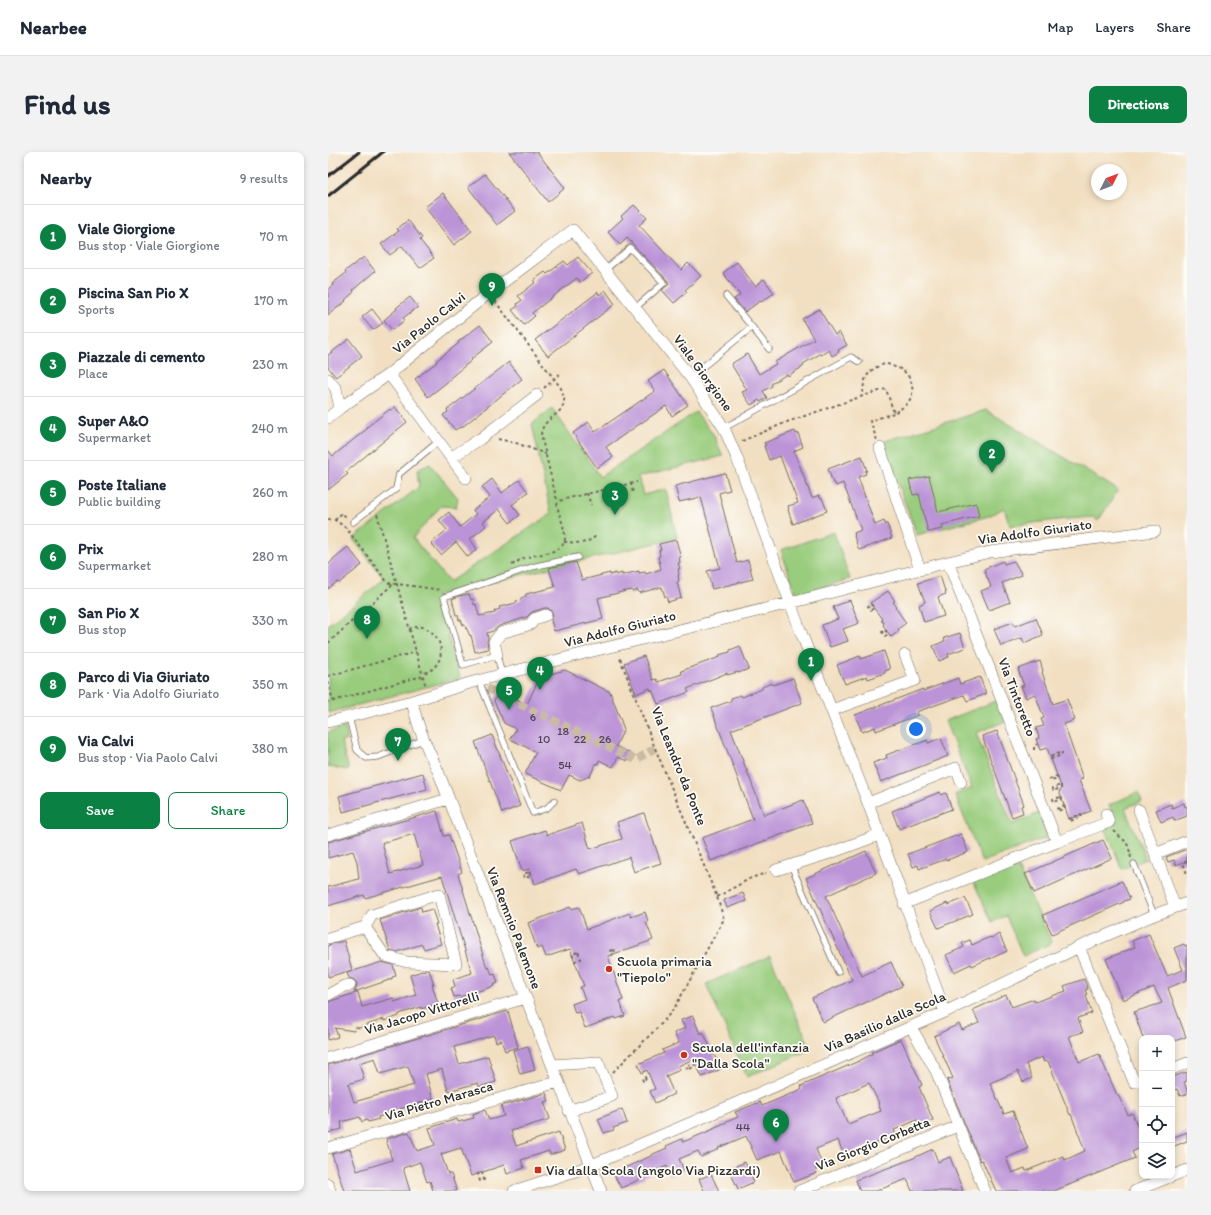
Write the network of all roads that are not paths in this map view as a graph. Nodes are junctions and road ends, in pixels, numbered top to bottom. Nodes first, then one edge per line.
1 (573, 230) joint
2 (605, 270) junction
3 (726, 296) dead end
4 (635, 308) junction
5 (752, 327) junction
6 (769, 349) dead end
7 (859, 362) dead end
8 (389, 374) junction
9 (690, 377) junction
10 (328, 380) edge
11 (537, 395) road end
12 (340, 408) junction
13 (328, 418) edge
14 (724, 428) junction
15 (440, 441) junction
16 (880, 448) road end
17 (452, 457) junction
18 (466, 478) dead end
19 (353, 522) road end
20 (1155, 531) dead end
21 (578, 557) dead end
22 (948, 562) junction
23 (920, 570) junction
24 (791, 603) junction
25 (546, 615) dead end
26 (497, 655) junction
27 (905, 655) dead end
28 (502, 675) junction
29 (479, 681) junction
30 (412, 701) junction
31 (832, 710) junction
32 (349, 717) junction
33 (328, 722) edge
34 (423, 740) junction
35 (961, 782) dead end
36 (448, 799) junction
37 (554, 801) dead end
38 (868, 803) junction
39 (1139, 810) dead end
40 (1106, 818) road end
41 (328, 835) edge
42 (879, 835) junction
43 (1187, 841) edge
44 (1057, 842) junction
45 (1155, 854) junction
46 (1134, 864) road end
47 (791, 865) junction
48 (776, 870) road end
49 (1187, 903) edge
50 (904, 904) junction
51 (1176, 907) junction
52 (1154, 915) junction
53 (366, 927) junction
54 (328, 938) edge
55 (1080, 947) junction
56 (838, 972) dead end
57 (350, 985) dead end
58 (328, 995) edge
59 (526, 998) junction
60 (945, 1012) junction
61 (911, 1027) junction
62 (328, 1058) edge
63 (1187, 1063) edge
64 (552, 1065) junction
65 (1175, 1067) edge
66 (1139, 1080) edge
67 (558, 1082) junction
68 (569, 1111) junction
69 (958, 1126) junction
70 (328, 1148) edge
71 (591, 1165) junction
72 (1187, 1170) edge
73 (328, 1184) edge
74 (330, 1191) edge
75 (514, 1191) edge
76 (601, 1191) edge
77 (799, 1191) edge
78 (986, 1191) edge
79 (1135, 1191) edge

1 - 2 street, Viale Giorgione
1 - 8 street, Via Paolo Calvi
2 - 4 street, Viale Giorgione
2 - 4 lane
3 - 5 lane
4 - 9 street, Viale Giorgione
5 - 6 lane
5 - 9 lane
7 - 14 lane
8 - 12 street, Via Paolo Calvi
8 - 15 street
9 - 14 street, Viale Giorgione
10 - 12 street
11 - 17 street
12 - 13 street, Via Paolo Calvi
14 - 24 street, Viale Giorgione
15 - 17 street
15 - 19 lane
16 - 23 street
17 - 18 street
20 - 22 street, Via Adolfo Giuriato
21 - 26 lane
22 - 23 street, Via Adolfo Giuriato
22 - 44 street, Via Tintoretto
23 - 24 street, Via Adolfo Giuriato
24 - 28 street, Via Adolfo Giuriato
24 - 31 street, Viale Giorgione
25 - 26 street
26 - 28 lane
27 - 31 street
28 - 29 street, Via Adolfo Giuriato
29 - 30 street, Via Adolfo Giuriato
29 - 37 lane
30 - 32 street, Via Adolfo Giuriato
30 - 34 street, Via Remnio Palemone
31 - 38 street, Viale Giorgione
32 - 33 street, Via Adolfo Giuriato
32 - 34 lane
34 - 36 street, Via Remnio Palemone
35 - 38 street
36 - 41 street
36 - 59 street, Via Remnio Palemone
38 - 42 street, Viale Giorgione
39 - 45 street
40 - 44 street
42 - 47 street
42 - 50 street, Viale Giorgione
43 - 45 street
44 - 50 street
45 - 51 street
46 - 52 lane
47 - 48 street
47 - 56 lane
49 - 51 street, Via Basilio dalla Scola
50 - 60 street, Viale Giorgione
51 - 52 street, Via Basilio dalla Scola
52 - 55 street, Via Basilio dalla Scola
53 - 53 street
53 - 54 street
55 - 60 street, Via Basilio dalla Scola
55 - 66 street
57 - 58 street
59 - 62 street, Via Jacopo Vittorelli
59 - 64 street, Via Remnio Palemone
60 - 61 street, Via Basilio dalla Scola
61 - 69 street
61 - 71 street, Via Basilio dalla Scola
63 - 65 street
64 - 67 street, Via Remnio Palemone
64 - 68 street
67 - 68 street, Via Remnio Palemone
67 - 70 street, Via Pietro Marasca
68 - 71 street, Via Remnio Palemone
69 - 77 street, Via Giorgio Corbetta
69 - 78 street
71 - 75 street, Via Basilio dalla Scola
71 - 76 street, Via Remnio Palemone
72 - 79 street
73 - 74 street

